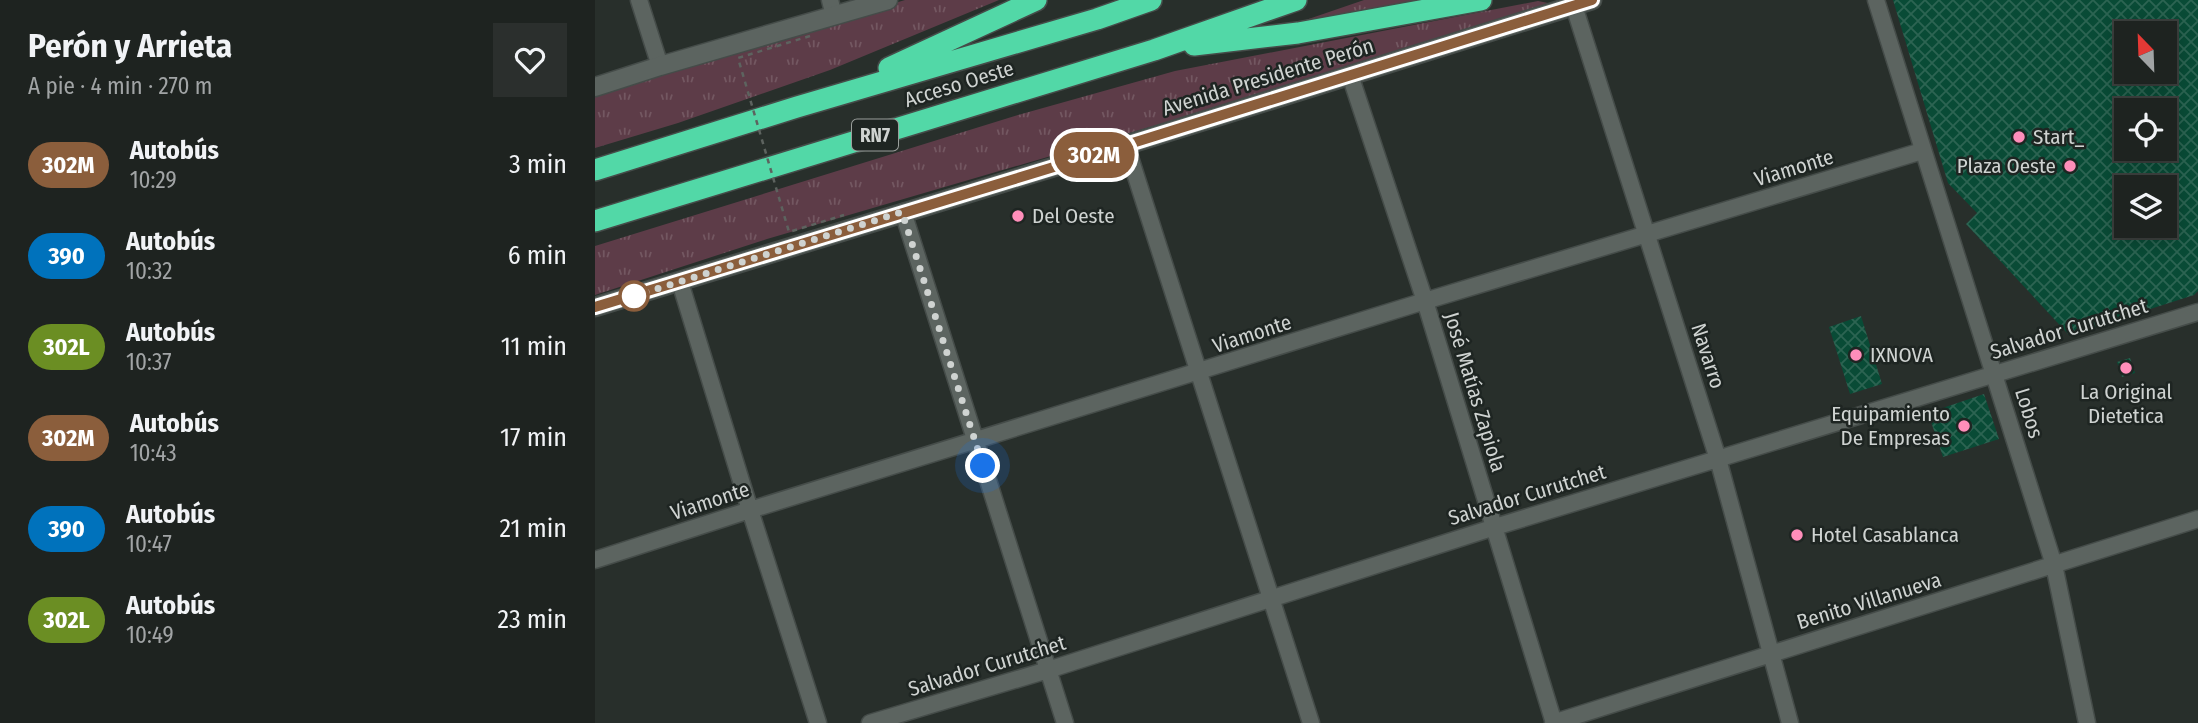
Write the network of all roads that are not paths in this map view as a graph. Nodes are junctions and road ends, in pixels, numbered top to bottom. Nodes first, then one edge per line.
1 (639, 0) edge
2 (888, 0) edge
3 (1036, 0) edge
4 (1151, 0) edge
5 (1296, 0) edge
6 (1481, 0) edge
7 (1876, 0) edge
8 (1583, 3) edge
9 (832, 8) edge
10 (1154, 50) junction
11 (660, 66) junction
12 (1350, 75) junction
13 (595, 87) edge
14 (797, 107) junction
15 (1126, 145) junction
16 (1922, 151) junction
17 (595, 170) edge
18 (902, 212) junction
19 (595, 220) edge
20 (1647, 235) junction
21 (680, 282) junction
22 (1425, 301) junction
23 (595, 307) edge
24 (2198, 312) edge
25 (1198, 373) junction
26 (1994, 374) junction
27 (975, 440) junction
28 (1718, 458) junction
29 (750, 510) junction
30 (2198, 519) edge
31 (1495, 527) junction
32 (595, 560) edge
33 (2055, 565) junction
34 (1272, 597) junction
35 (1770, 653) junction
36 (1048, 670) junction
37 (818, 723) edge
38 (870, 723) edge
39 (1065, 723) edge
40 (1311, 723) edge
41 (1554, 723) edge
42 (1790, 723) edge
43 (2087, 723) edge

1 - 11 street
2 - 9 street
3 - 14 highway
4 - 14 highway, Acceso Oeste / RN7
5 - 10 highway, Acceso Oeste / RN7
6 - 10 highway
7 - 16 street, Lobos
8 - 12 street, Avenida Presidente Perón
8 - 20 street, Navarro
9 - 11 street
10 - 19 highway, Acceso Oeste / RN7
11 - 13 street
12 - 15 street, Avenida Presidente Perón
12 - 22 street, José Matías Zapiola
14 - 17 highway, Acceso Oeste / RN7
15 - 18 street, Avenida Presidente Perón
15 - 25 street
16 - 20 street, Viamonte
16 - 26 street, Lobos
18 - 21 street, Avenida Presidente Perón
18 - 27 street
20 - 22 street, Viamonte
20 - 28 street, Navarro
21 - 23 street, Avenida Presidente Perón
21 - 29 street
22 - 25 street, Viamonte
22 - 31 street, José Matías Zapiola
24 - 26 street, Salvador Curutchet
25 - 27 street, Viamonte
25 - 34 street
26 - 28 street, Salvador Curutchet
26 - 33 street, Lobos
27 - 29 street, Viamonte
27 - 36 street
28 - 31 street, Salvador Curutchet
28 - 35 street, Navarro
29 - 32 street, Viamonte
29 - 37 street
30 - 33 street, Benito Villanueva
31 - 34 street, Salvador Curutchet
31 - 41 street, José Matías Zapiola
33 - 35 street, Benito Villanueva
33 - 43 street, Lobos
34 - 36 street, Salvador Curutchet
34 - 40 street
35 - 41 street, Benito Villanueva
35 - 42 street, Navarro
36 - 38 street, Salvador Curutchet
36 - 39 street

